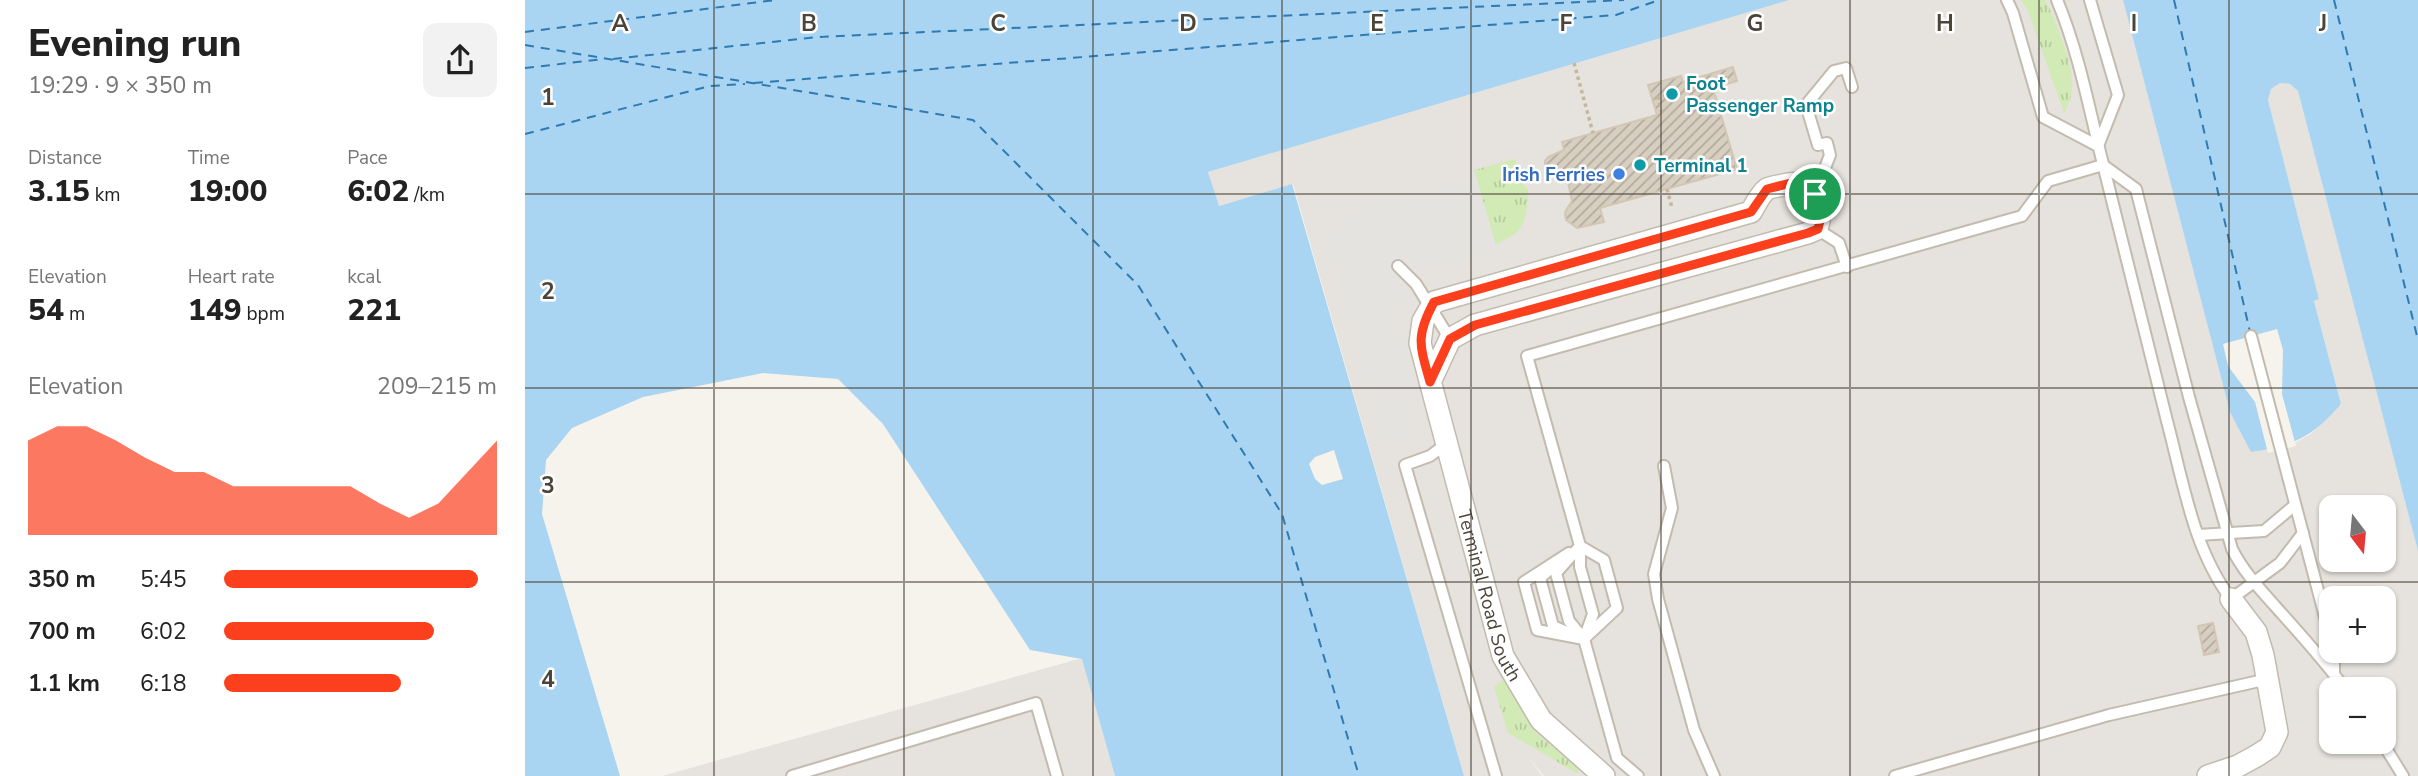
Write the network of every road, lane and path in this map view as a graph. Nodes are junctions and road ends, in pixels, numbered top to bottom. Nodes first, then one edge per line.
1 (2007, 0) edge
2 (2057, 0) edge
3 (2089, 0) edge
4 (1574, 63) dead end
5 (1728, 77) dead end
6 (1852, 87) dead end
7 (1662, 113) dead end
8 (1594, 133) dead end
9 (2098, 146) junction
10 (2103, 165) junction
11 (1667, 189) dead end
12 (1815, 194) junction
13 (1672, 208) dead end
14 (1818, 229) junction
15 (1609, 252) junction
16 (1398, 267) dead end
17 (1847, 267) junction
18 (1618, 286) junction
19 (1431, 308) junction
20 (2251, 336) dead end
21 (1450, 339) junction
22 (1430, 382) junction
23 (1446, 444) junction
24 (1664, 466) dead end
25 (2295, 505) junction
26 (2303, 533) junction
27 (2227, 534) junction
28 (2198, 535) junction
29 (1580, 546) junction
30 (2255, 583) junction
31 (2319, 594) edge
32 (2231, 599) junction
33 (1584, 639) junction
34 (2334, 663) edge
35 (2334, 673) junction
36 (2337, 677) edge
37 (2268, 679) junction
38 (2389, 754) edge
39 (1713, 774) edge
40 (792, 776) edge
41 (1057, 776) edge
42 (1496, 776) edge
43 (1604, 776) edge
44 (1638, 776) edge
45 (1895, 776) edge
46 (2208, 776) edge
47 (2403, 776) edge

1 - 9 lane
2 - 9 lane
3 - 9 lane
4 - 8 path
5 - 7 path
6 - 12 lane
9 - 10 lane
10 - 17 lane
10 - 27 lane
10 - 28 lane
11 - 13 path
12 - 14 street
12 - 15 street
14 - 17 lane
14 - 18 street
15 - 18 street
15 - 19 street
16 - 19 lane
17 - 29 lane
18 - 21 street
19 - 21 lane
19 - 22 street, Terminal Road South
20 - 25 lane
21 - 22 street
22 - 23 street, Terminal Road South
23 - 42 lane
23 - 43 street, Terminal Road South
24 - 39 lane
25 - 26 lane
25 - 27 lane
26 - 30 lane
26 - 31 lane
27 - 28 lane
27 - 30 lane
28 - 32 lane
29 - 33 lane
29 - 33 lane
29 - 33 lane
29 - 33 lane
29 - 33 lane
30 - 32 lane
30 - 35 lane
32 - 37 street
33 - 44 lane
34 - 35 lane
35 - 36 lane
37 - 45 lane
37 - 46 street
38 - 47 lane
40 - 41 lane

